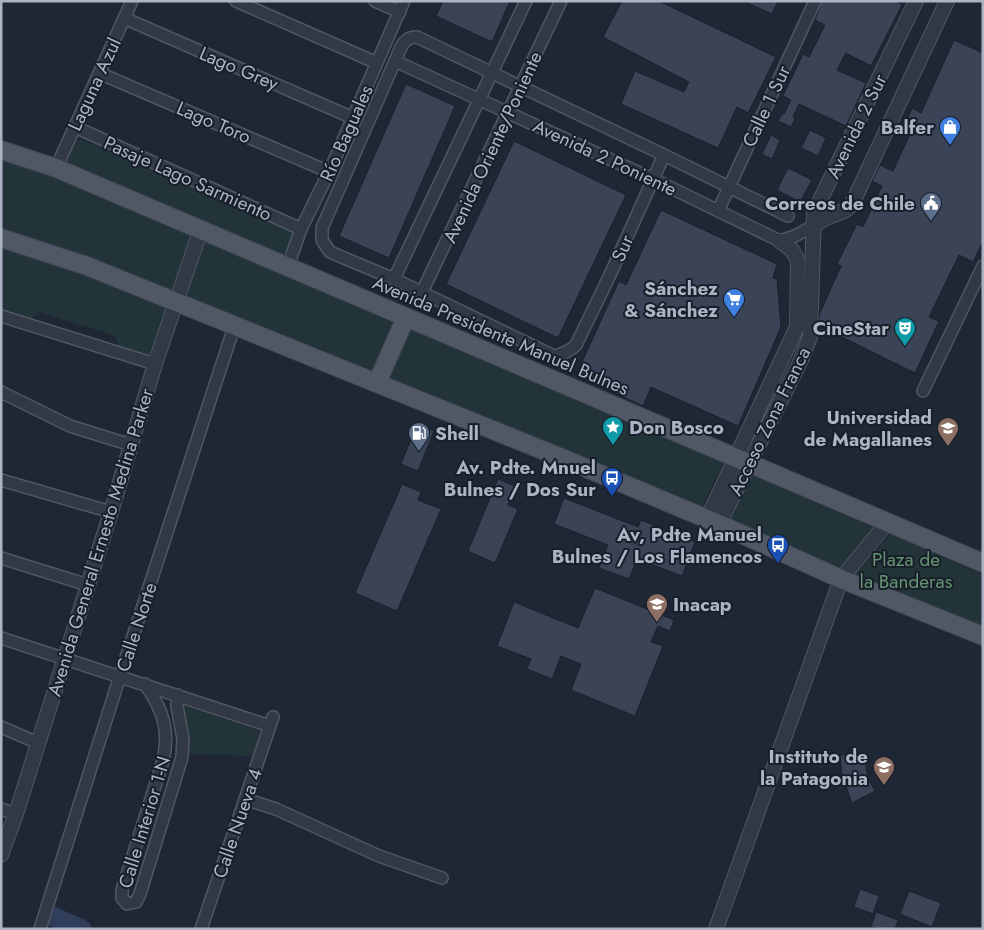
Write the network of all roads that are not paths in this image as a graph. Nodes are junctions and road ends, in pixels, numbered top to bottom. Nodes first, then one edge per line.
1 (132, 1) edge
2 (236, 1) edge
3 (375, 1) edge
4 (526, 1) edge
5 (561, 1) edge
6 (815, 1) edge
7 (916, 1) edge
8 (947, 1) edge
9 (402, 6) edge
10 (124, 18) junction
11 (395, 61) junction
12 (377, 63) junction
13 (99, 73) junction
14 (492, 74) junction
15 (520, 87) junction
16 (479, 99) junction
17 (508, 112) junction
18 (353, 118) junction
19 (75, 127) junction
20 (1, 150) edge
21 (664, 155) junction
22 (56, 168) junction
23 (329, 172) junction
24 (653, 179) junction
25 (729, 187) junction
26 (718, 211) junction
27 (788, 216) dead end
28 (813, 226) junction
29 (301, 229) junction
30 (201, 230) junction
31 (1, 238) edge
32 (780, 241) junction
33 (288, 266) junction
34 (983, 266) edge
35 (394, 279) junction
36 (422, 292) junction
37 (177, 302) junction
38 (1, 316) edge
39 (406, 317) junction
40 (234, 326) junction
41 (155, 364) junction
42 (377, 383) junction
43 (923, 391) dead end
44 (1, 392) edge
45 (131, 445) junction
46 (742, 461) junction
47 (1, 480) edge
48 (111, 512) junction
49 (713, 521) junction
50 (887, 523) junction
51 (1, 558) edge
52 (983, 563) edge
53 (841, 579) junction
54 (88, 584) junction
55 (983, 636) edge
56 (1, 638) edge
57 (65, 658) junction
58 (118, 675) junction
59 (145, 684) junction
60 (178, 695) junction
61 (1, 728) edge
62 (38, 743) junction
63 (245, 799) junction
64 (1, 808) edge
65 (16, 814) junction
66 (1, 855) edge
67 (442, 878) dead end
68 (40, 929) edge
69 (201, 929) edge
70 (716, 929) edge

1 - 10 street, Laguna Azul
2 - 12 street
3 - 9 street
4 - 14 street, Avenida Oriente/Poniente
5 - 15 street, Avenida Oriente/Poniente
6 - 25 street, Calle 1 Sur
7 - 28 street, Avenida 2 Sur
8 - 28 street, Avenida 2 Sur
9 - 12 street, Río Baguales
10 - 13 street, Laguna Azul
10 - 18 street, Lago Grey
11 - 14 street, Avenida 2 Poniente
11 - 16 street, Avenida 2 Poniente
11 - 35 street
12 - 18 street, Río Baguales
13 - 19 street, Laguna Azul
13 - 23 street, Lago Toro
14 - 15 street, Avenida 2 Poniente
14 - 16 street, Avenida Oriente/Poniente
15 - 17 street, Avenida Oriente/Poniente
15 - 21 street, Avenida 2 Poniente
16 - 17 street, Avenida 2 Poniente
16 - 35 street, Avenida Oriente/Poniente
17 - 24 street, Avenida 2 Poniente
17 - 36 street, Avenida Oriente/Poniente
18 - 23 street, Río Baguales
19 - 22 street, Laguna Azul
19 - 29 street, Pasaje Lago Sarmiento
20 - 22 main road, Avenida Presidente Manuel Bulnes
21 - 24 street, Sur
21 - 25 street, Avenida 2 Poniente
22 - 30 main road, Avenida Presidente Manuel Bulnes
23 - 29 street, Río Baguales
24 - 26 street, Avenida 2 Poniente
24 - 36 street, Sur
25 - 26 street, Calle 1 Sur
25 - 27 street, Avenida 2 Poniente
26 - 32 street, Avenida 2 Poniente
28 - 32 street
28 - 46 street, Acceso Zona Franca
29 - 33 street, Río Baguales
30 - 33 main road, Avenida Presidente Manuel Bulnes
30 - 37 street, Avenida General Ernesto Medina Parker
31 - 37 main road
32 - 46 street, Acceso Zona Franca
33 - 39 main road, Avenida Presidente Manuel Bulnes
34 - 43 street
35 - 36 street
37 - 40 main road
37 - 41 street, Avenida General Ernesto Medina Parker
38 - 41 street
39 - 42 main road
39 - 46 main road, Avenida Presidente Manuel Bulnes
40 - 42 main road
40 - 58 street, Calle Norte
41 - 45 street, Avenida General Ernesto Medina Parker
42 - 49 main road
44 - 45 street
45 - 48 street, Avenida General Ernesto Medina Parker
46 - 49 street, Acceso Zona Franca
46 - 50 main road, Avenida Presidente Manuel Bulnes
47 - 48 street
48 - 54 street, Avenida General Ernesto Medina Parker
49 - 53 main road
50 - 52 main road, Avenida Presidente Manuel Bulnes
50 - 53 street
51 - 54 street
53 - 55 main road
53 - 70 street
54 - 57 street, Avenida General Ernesto Medina Parker
56 - 57 street
57 - 58 street
57 - 62 street, Avenida General Ernesto Medina Parker
58 - 59 street
58 - 68 street, Calle Norte
59 - 60 street
59 - 60 street, Calle Interior 1-N
60 - 63 street, Calle Nueva 4
61 - 62 street
62 - 65 street, Avenida General Ernesto Medina Parker
63 - 67 street
63 - 69 street, Calle Nueva 4
64 - 65 street
65 - 66 street, Avenida General Ernesto Medina Parker

